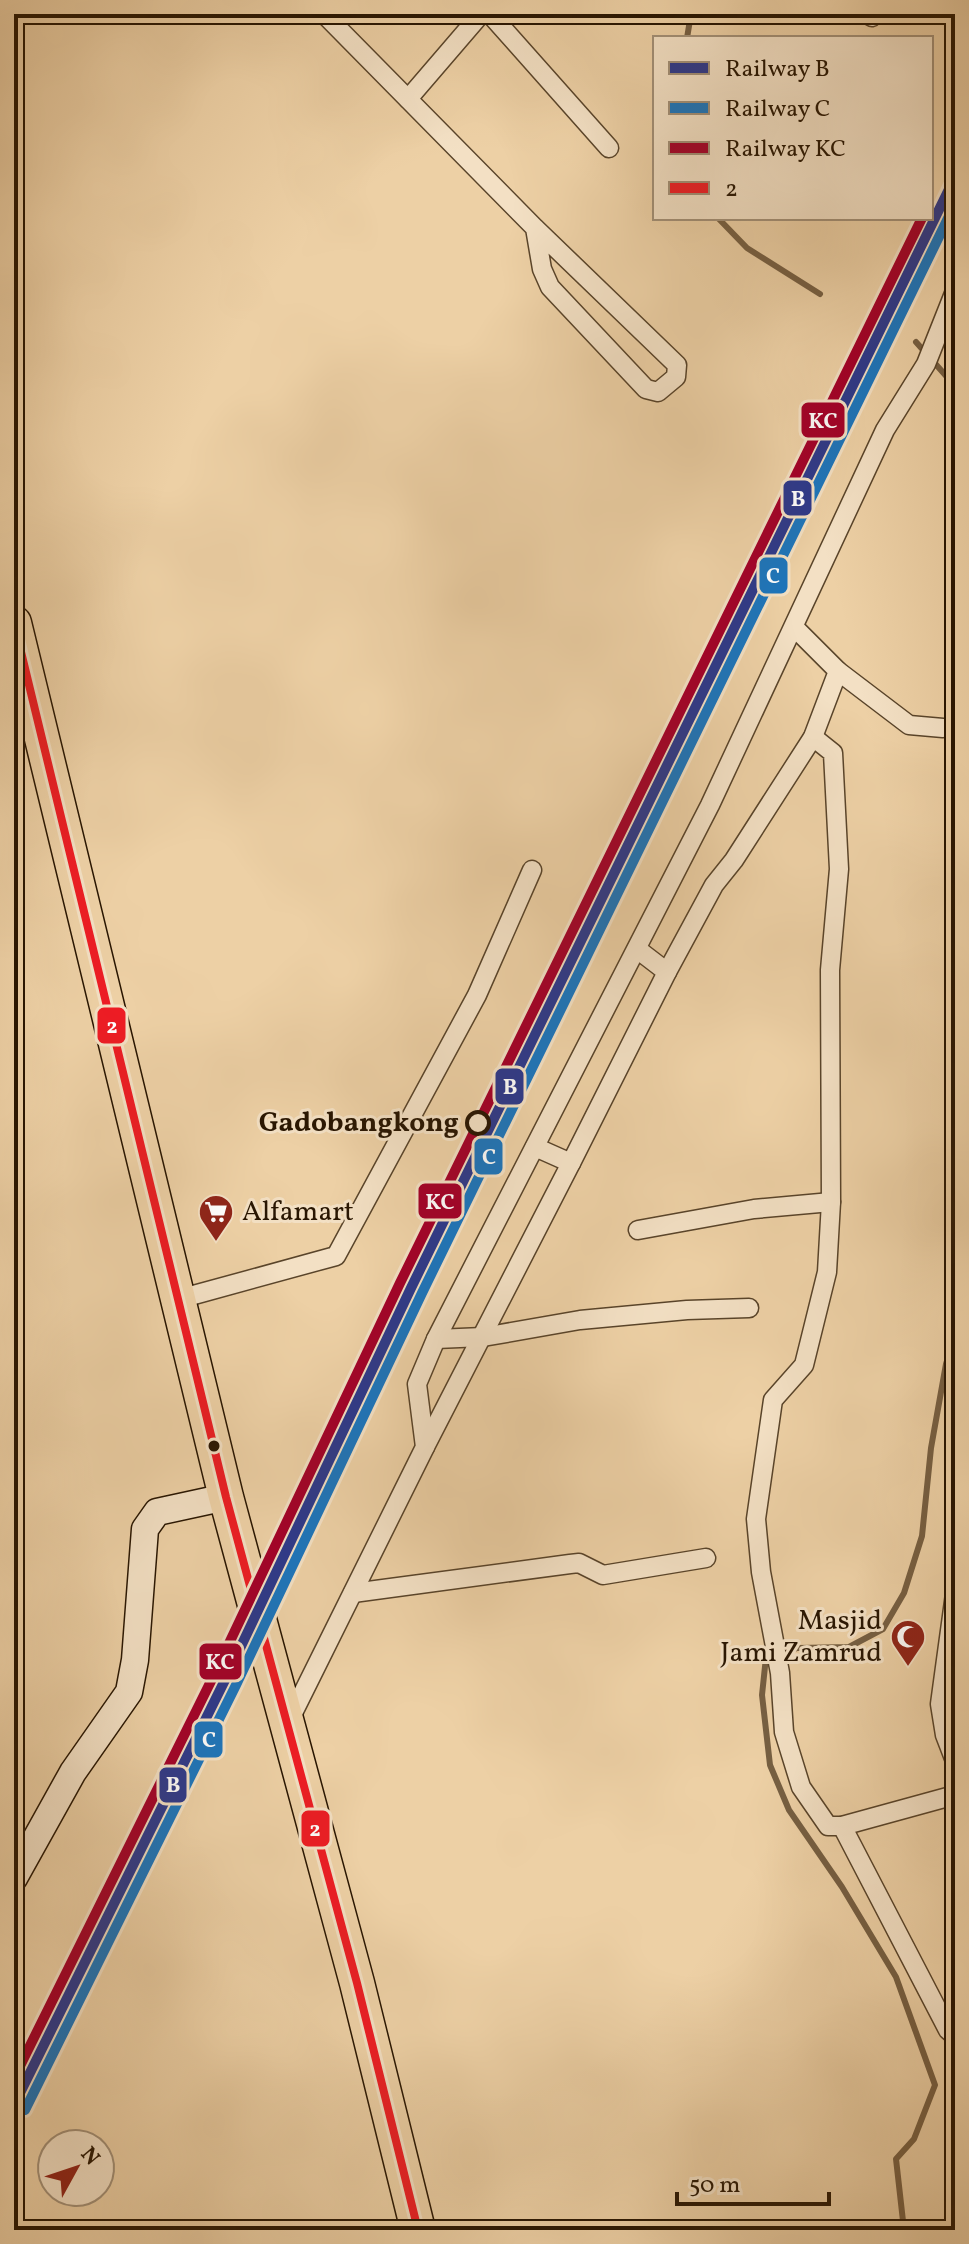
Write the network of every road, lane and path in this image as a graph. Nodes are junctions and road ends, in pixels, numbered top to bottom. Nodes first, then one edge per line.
1 (324, 14) edge
2 (481, 14) edge
3 (490, 14) edge
4 (408, 99) junction
5 (609, 148) dead end
6 (535, 228) junction
7 (955, 291) edge
8 (14, 623) edge
9 (794, 627) junction
10 (838, 671) junction
11 (23, 710) edge
12 (943, 728) dead end
13 (813, 737) junction
14 (532, 870) dead end
15 (637, 949) junction
16 (667, 972) junction
17 (535, 1147) junction
18 (571, 1163) junction
19 (831, 1202) junction
20 (638, 1230) dead end
21 (179, 1299) junction
22 (749, 1308) dead end
23 (483, 1337) junction
24 (436, 1339) junction
25 (425, 1447) junction
26 (228, 1504) junction
27 (706, 1558) dead end
28 (353, 1593) junction
29 (955, 1600) edge
30 (948, 1705) edge
31 (287, 1723) junction
32 (955, 1761) edge
33 (955, 1795) edge
34 (842, 1826) junction
35 (14, 1878) edge
36 (955, 2036) edge
37 (418, 2230) edge

1 - 4 street
2 - 4 street
3 - 5 street
4 - 6 street
6 - 6 street
7 - 9 street
8 - 11 highway
9 - 10 street
9 - 15 street
10 - 12 street
10 - 13 street
11 - 21 highway
13 - 16 street
13 - 19 street
14 - 21 street
15 - 16 street
15 - 17 street
16 - 18 street
17 - 18 street
17 - 24 street
18 - 23 street
19 - 20 street
19 - 34 street
21 - 26 highway
22 - 23 street
23 - 24 street
23 - 25 street
24 - 25 street
25 - 28 street
26 - 31 highway
26 - 35 main road
27 - 28 street
28 - 31 street
29 - 30 street
30 - 32 street
31 - 37 highway
33 - 34 street
34 - 36 street

